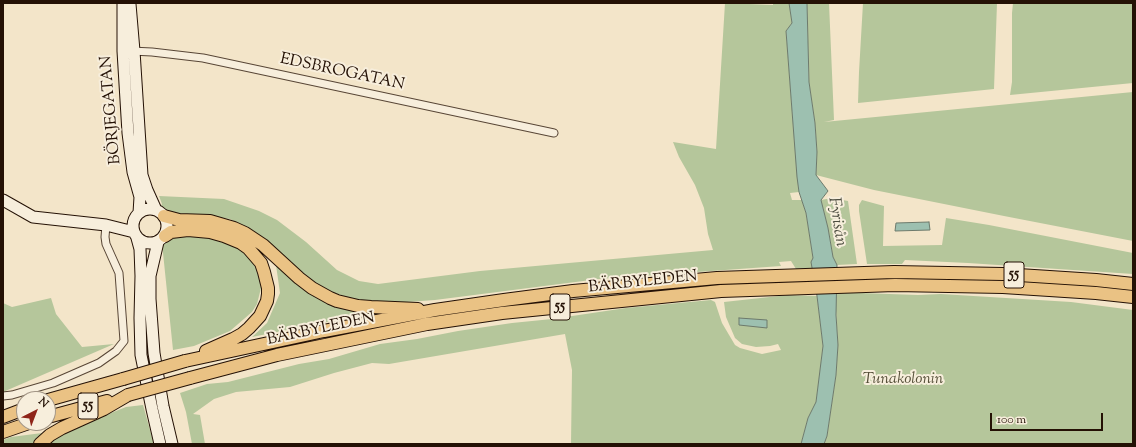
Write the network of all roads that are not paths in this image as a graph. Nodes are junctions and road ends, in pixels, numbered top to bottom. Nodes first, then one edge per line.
1 (123, 3) edge
2 (129, 3) edge
3 (128, 51) junction
4 (554, 133) dead end
5 (3, 200) edge
6 (160, 213) junction
7 (106, 225) junction
8 (136, 226) junction
9 (161, 239) junction
10 (1133, 284) edge
11 (1133, 297) edge
12 (436, 310) junction
13 (185, 361) junction
14 (128, 395) junction
15 (3, 396) edge
16 (56, 398) edge
17 (16, 412) edge
18 (56, 415) edge
19 (3, 417) edge
20 (16, 428) edge
21 (3, 432) edge
22 (40, 444) edge
23 (160, 444) edge
24 (172, 444) edge

1 - 3 main road, BÖRJEGATAN
2 - 3 main road, BÖRJEGATAN
3 - 4 street, EDSBROGATAN
3 - 6 main road, BÖRJEGATAN
3 - 8 main road, BÖRJEGATAN
5 - 7 main road
6 - 8 main road
6 - 9 main road
6 - 12 main road
7 - 8 main road
7 - 15 street
8 - 9 main road
8 - 23 main road, BÖRJEGATAN
9 - 13 main road
9 - 24 main road
10 - 12 main road, BÄRBYLEDEN / 55
11 - 14 main road, BÄRBYLEDEN / 55, bridge
12 - 13 main road, BÄRBYLEDEN / 55
13 - 16 main road, BÄRBYLEDEN / 55, bridge
14 - 18 main road, BÄRBYLEDEN / 55
14 - 22 main road
17 - 19 main road
20 - 21 main road

